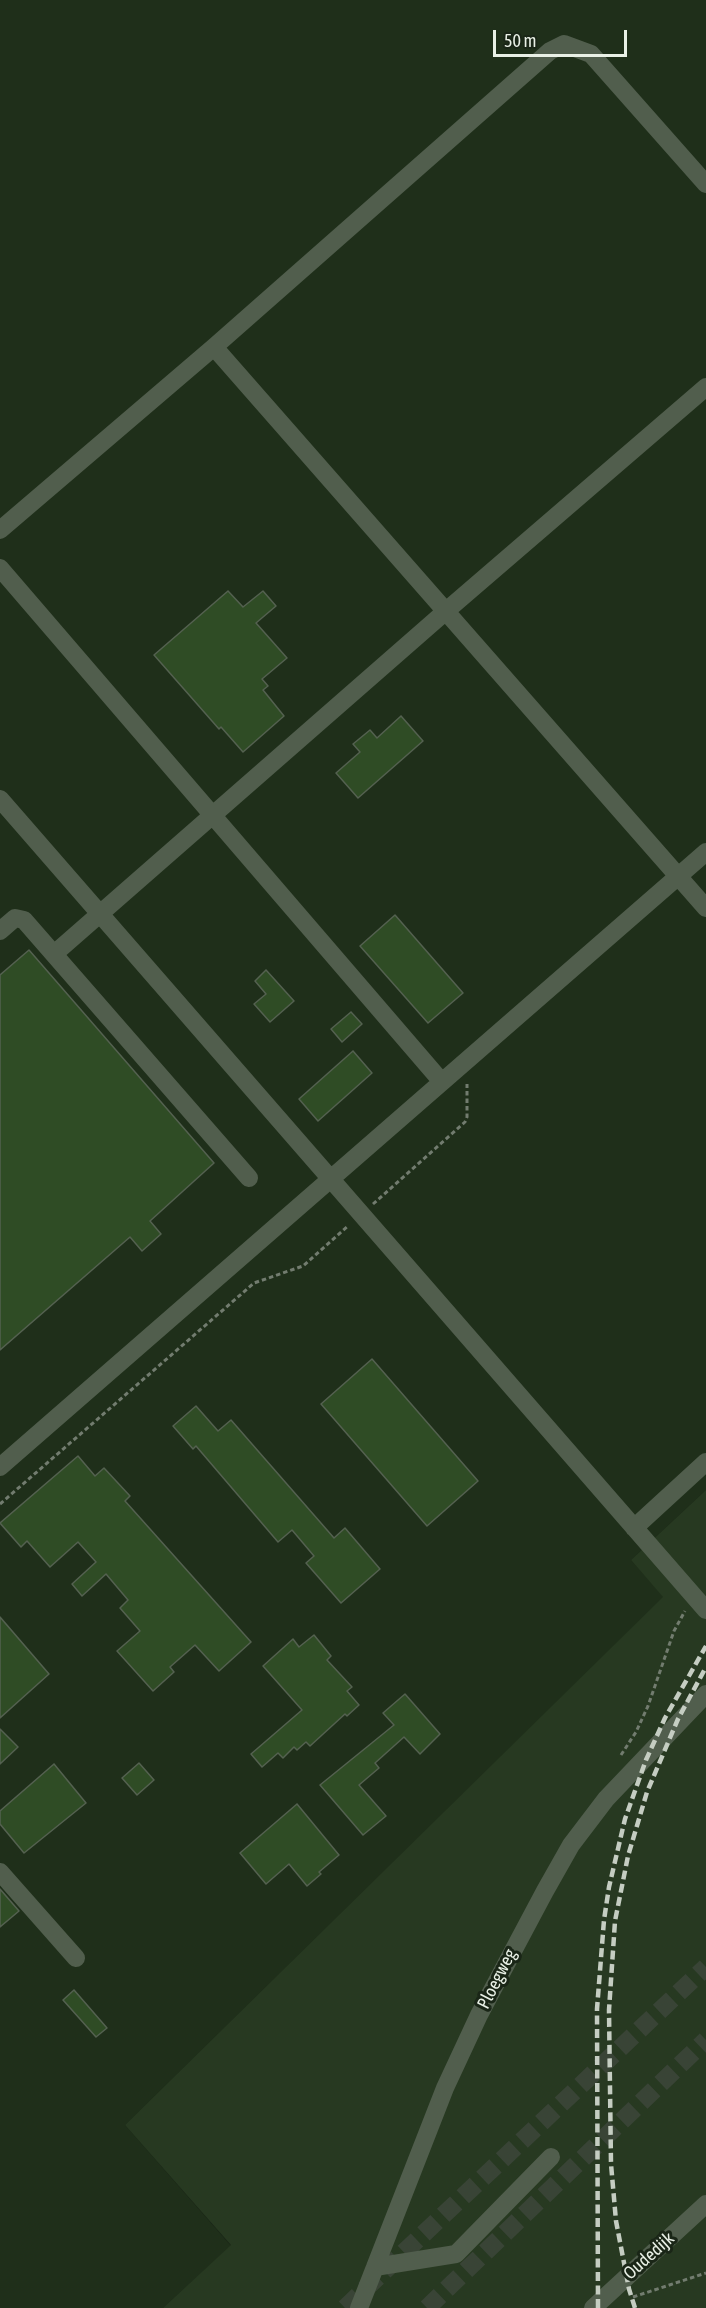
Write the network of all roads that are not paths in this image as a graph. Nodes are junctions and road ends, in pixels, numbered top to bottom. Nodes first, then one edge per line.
1 (706, 184) edge
2 (214, 346) junction
3 (706, 387) edge
4 (0, 530) edge
5 (0, 568) edge
6 (446, 611) junction
7 (0, 799) edge
8 (212, 815) junction
9 (706, 852) edge
10 (678, 876) junction
11 (706, 908) edge
12 (100, 913) junction
13 (0, 931) edge
14 (54, 954) junction
15 (442, 1082) junction
16 (249, 1178) dead end
17 (331, 1179) junction
18 (706, 1462) edge
19 (0, 1467) edge
20 (634, 1528) junction
21 (706, 1610) edge
22 (706, 1694) edge
23 (0, 1872) edge
24 (76, 1958) dead end
25 (551, 2157) dead end
26 (706, 2204) edge
27 (375, 2267) junction
28 (360, 2308) edge
29 (593, 2308) edge

1 - 2 street
2 - 4 street
2 - 6 street
3 - 6 street
5 - 8 street
6 - 8 street
6 - 10 street
7 - 12 street
8 - 12 street
8 - 15 street
9 - 10 street
10 - 11 street
10 - 15 street
12 - 14 street
12 - 17 street
13 - 14 street
14 - 16 street
15 - 17 street
17 - 19 street
17 - 20 street
18 - 20 street
20 - 21 street
22 - 27 street, Ploegweg
23 - 24 street
25 - 27 street
26 - 29 street, Oudedijk
27 - 28 street, Ploegweg

